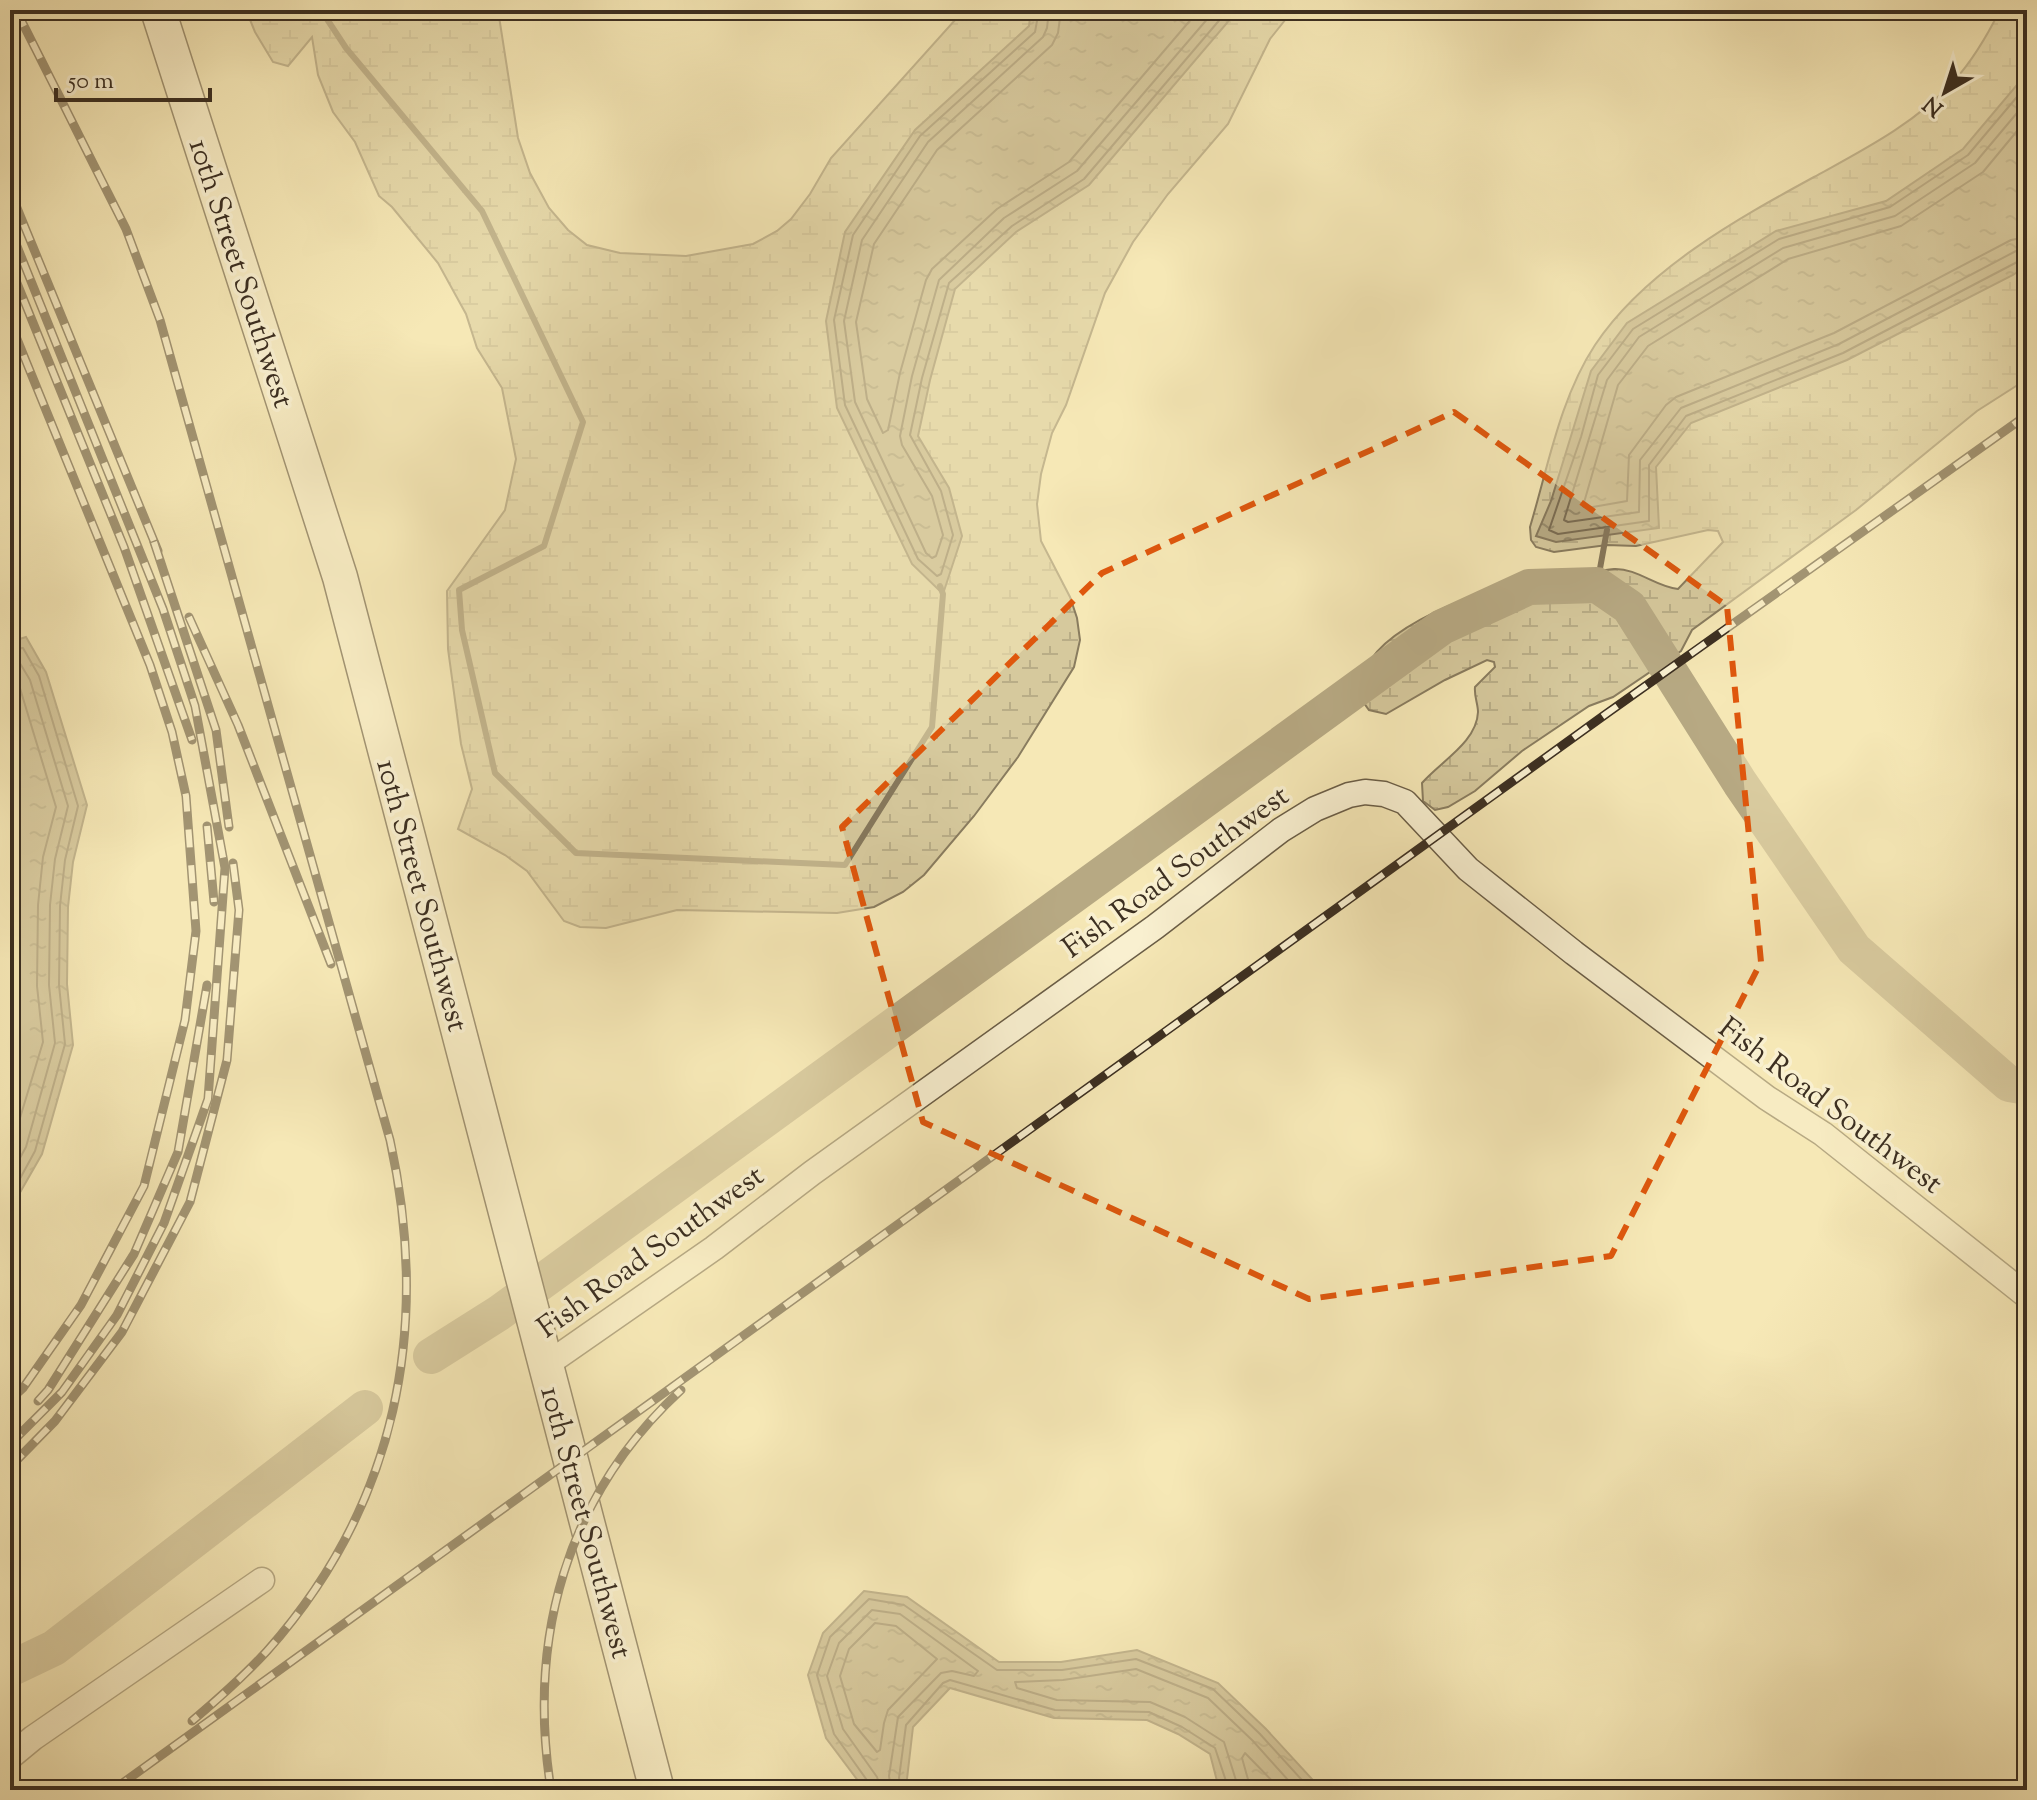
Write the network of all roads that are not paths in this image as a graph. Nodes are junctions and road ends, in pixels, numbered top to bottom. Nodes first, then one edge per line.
1 (158, 10) edge
2 (2027, 1296) edge
3 (546, 1365) junction
4 (262, 1580) dead end
5 (10, 1757) edge
6 (657, 1790) edge

1 - 3 main road, 10th Street Southwest
2 - 3 street, Fish Road Southwest
3 - 6 main road, 10th Street Southwest
4 - 5 street

